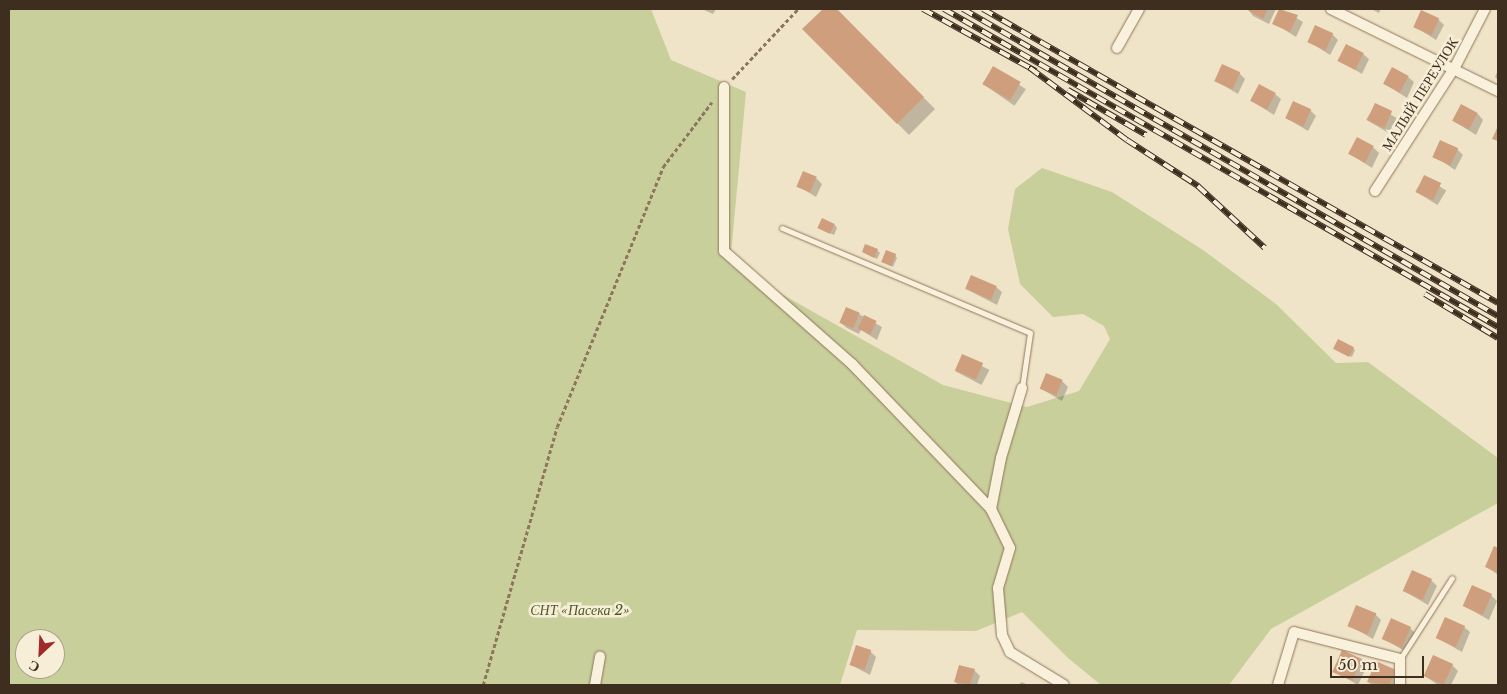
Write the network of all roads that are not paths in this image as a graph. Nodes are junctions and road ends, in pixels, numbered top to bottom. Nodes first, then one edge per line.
1 (1139, 9) edge
2 (1331, 9) edge
3 (1485, 9) edge
4 (1117, 48) dead end
5 (1455, 67) junction
6 (724, 87) road end
7 (1498, 91) edge
8 (1375, 191) dead end
9 (782, 228) dead end
10 (1022, 388) joint
11 (991, 509) junction
12 (1452, 578) dead end
13 (600, 656) dead end
14 (1400, 659) junction
15 (595, 685) edge
16 (1064, 685) edge
17 (1278, 685) edge
18 (1400, 685) edge

1 - 4 street
2 - 5 street
3 - 5 street, МАЛЫЙ ПЕРЕУЛОК
5 - 7 street
5 - 8 street, МАЛЫЙ ПЕРЕУЛОК
6 - 11 street
9 - 10 lane
10 - 11 street
11 - 16 street
12 - 14 lane
13 - 15 street
14 - 17 street
14 - 18 street

